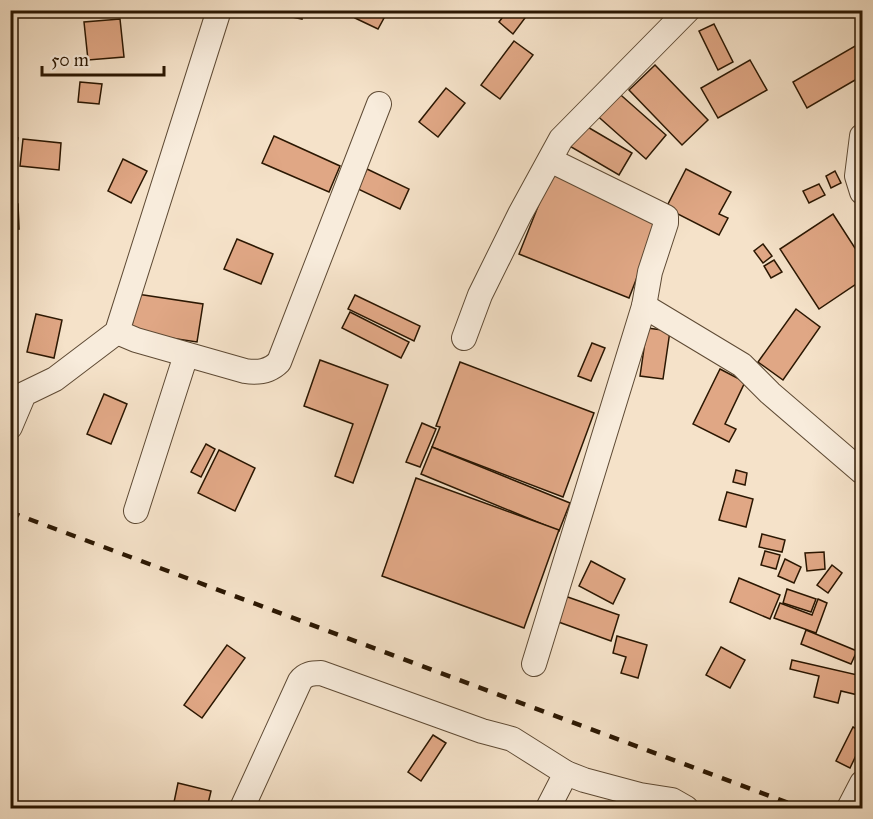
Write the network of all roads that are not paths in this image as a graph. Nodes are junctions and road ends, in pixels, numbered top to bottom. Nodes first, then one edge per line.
1 (219, 10) edge
2 (688, 10) edge
3 (379, 104) dead end
4 (862, 136) edge
5 (550, 160) junction
6 (862, 192) edge
7 (644, 306) junction
8 (117, 332) junction
9 (464, 338) dead end
10 (186, 355) junction
11 (10, 427) edge
12 (862, 472) edge
13 (136, 511) dead end
14 (534, 664) dead end
15 (566, 773) junction
16 (242, 808) edge
17 (548, 808) edge
18 (686, 808) edge

1 - 8 street
2 - 5 street
3 - 10 street
4 - 6 street
5 - 7 street
5 - 9 street
7 - 12 street
7 - 14 street
8 - 10 street
8 - 11 street
10 - 13 street
15 - 16 street
15 - 17 street
15 - 18 street

